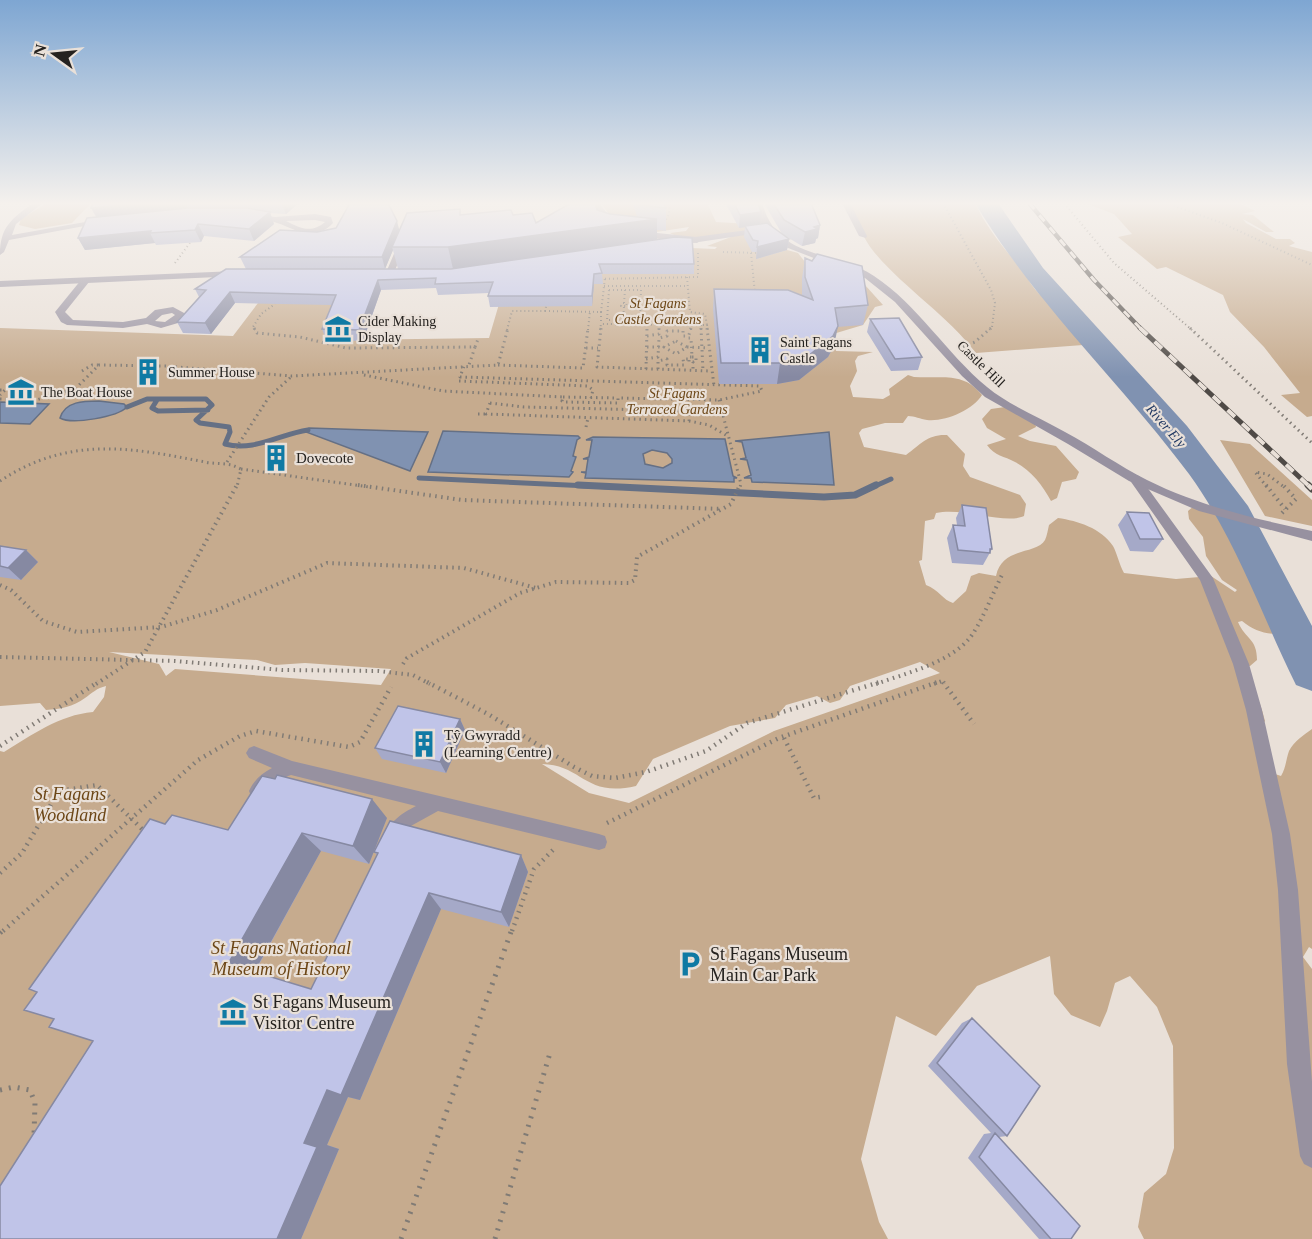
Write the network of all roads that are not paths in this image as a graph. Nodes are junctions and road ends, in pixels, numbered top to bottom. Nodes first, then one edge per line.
1 (395, 261) edge
2 (814, 261) edge
3 (246, 273) edge
4 (378, 275) edge
5 (389, 275) junction
6 (400, 275) edge
7 (84, 282) junction
8 (0, 284) edge
9 (149, 321) dead end
10 (1135, 479) junction
11 (1312, 536) edge
12 (254, 753) dead end
13 (291, 768) junction
14 (439, 802) junction
15 (246, 809) edge
16 (601, 833) road end
17 (383, 857) edge
18 (1312, 1156) edge

1 - 5 lane
2 - 10 street, Castle Hill
3 - 7 street
4 - 5 street
5 - 6 street
7 - 8 street
7 - 9 street
10 - 11 street, Castle Hill
10 - 18 street
12 - 13 lane
13 - 14 lane
13 - 15 lane
14 - 16 lane
14 - 17 lane

